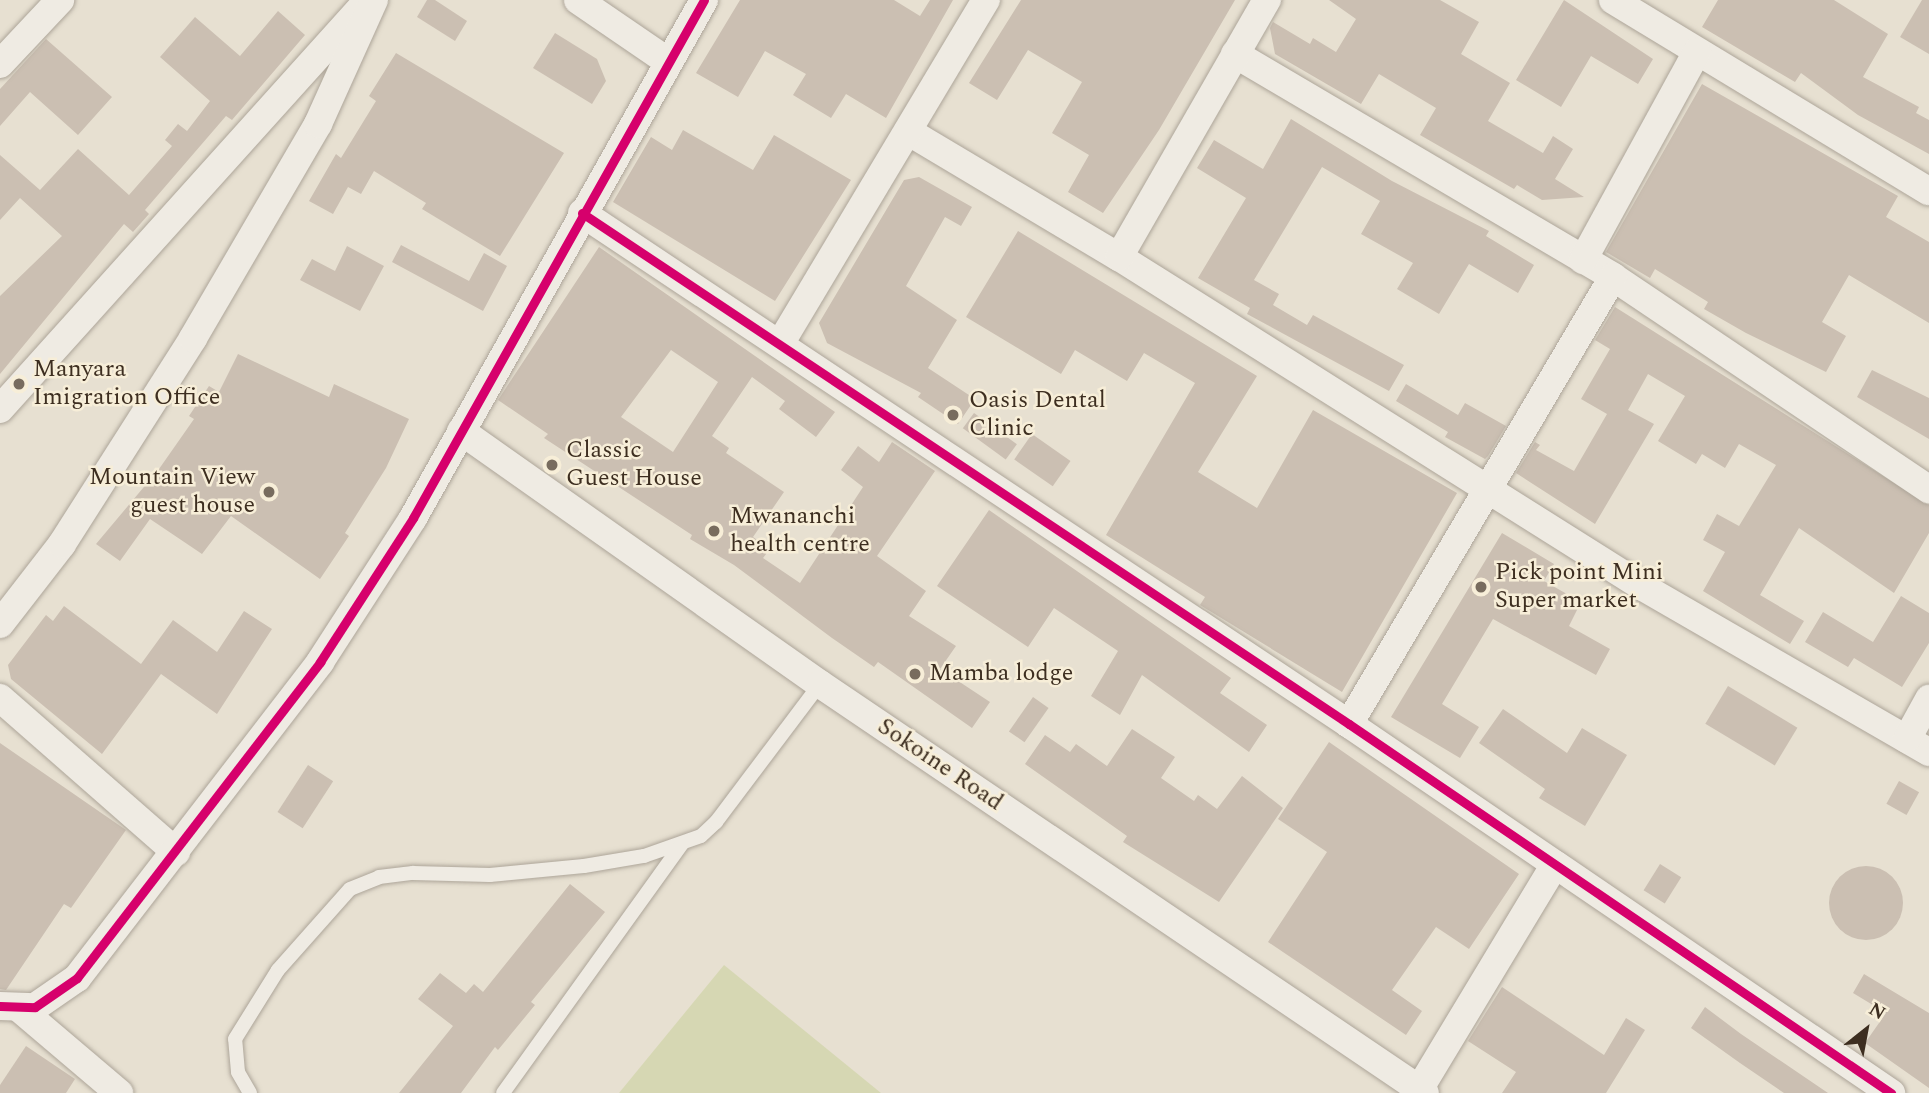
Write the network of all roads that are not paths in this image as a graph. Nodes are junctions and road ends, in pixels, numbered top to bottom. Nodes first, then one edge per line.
1 (60, 0) edge
2 (369, 0) edge
3 (374, 0) edge
4 (578, 0) edge
5 (704, 0) edge
6 (986, 0) edge
7 (1268, 0) edge
8 (1613, 0) edge
9 (1697, 52) junction
10 (1235, 54) junction
11 (667, 61) junction
12 (0, 64) edge
13 (909, 132) junction
14 (1929, 191) edge
15 (582, 213) junction
16 (1119, 257) junction
17 (1583, 260) junction
18 (1612, 278) junction
19 (779, 344) junction
20 (0, 409) edge
21 (461, 431) junction
22 (1929, 489) edge
23 (1487, 490) junction
24 (0, 624) edge
25 (820, 684) junction
26 (0, 698) edge
27 (1929, 699) edge
28 (1349, 724) junction
29 (1918, 746) edge
30 (682, 844) junction
31 (176, 852) junction
32 (1555, 864) junction
33 (10, 1008) edge
34 (1421, 1092) edge
35 (118, 1093) edge
36 (250, 1093) edge
37 (503, 1093) edge
38 (1891, 1093) edge

1 - 12 street
2 - 20 street
3 - 24 street
4 - 11 street
5 - 11 street
6 - 13 street
7 - 10 street
8 - 9 street
9 - 14 street
9 - 17 street
10 - 16 street
10 - 17 street
11 - 15 street
13 - 16 street
13 - 19 street
15 - 19 street
15 - 21 street
16 - 23 street
17 - 18 street
18 - 22 street
18 - 23 street
19 - 28 street
21 - 25 street, Sokoine Road
21 - 31 street
23 - 28 street
23 - 29 street
25 - 30 lane
25 - 34 street, Sokoine Road
26 - 31 street
27 - 29 street
28 - 32 street
30 - 36 lane
30 - 37 lane
31 - 33 street
32 - 34 street
32 - 38 street
33 - 35 street

